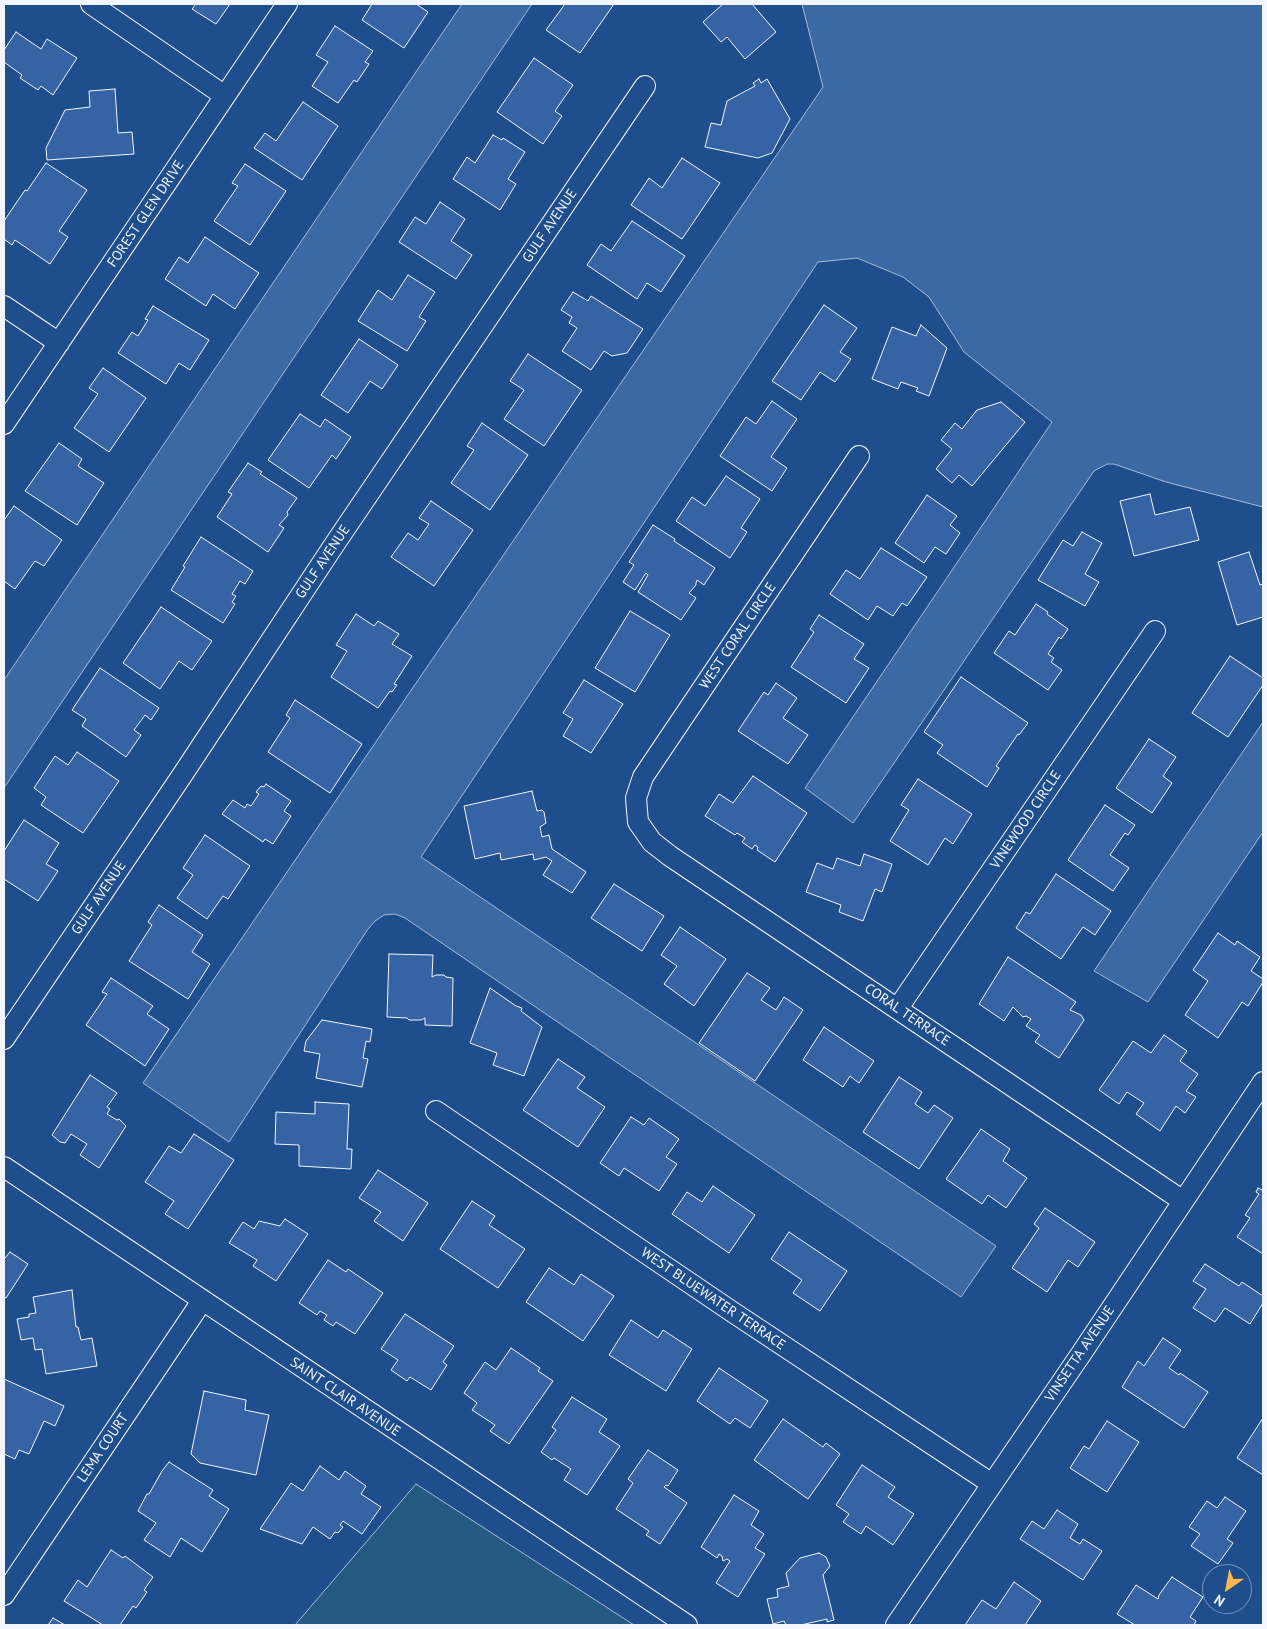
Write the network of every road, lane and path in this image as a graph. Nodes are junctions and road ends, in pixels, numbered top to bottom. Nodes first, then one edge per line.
1 (92, 4) edge
2 (287, 4) edge
3 (645, 86) dead end
4 (225, 96) junction
5 (4, 306) edge
6 (59, 343) junction
7 (4, 424) edge
8 (858, 456) dead end
9 (1155, 631) dead end
10 (638, 822) joint
11 (898, 1008) junction
12 (4, 1038) edge
13 (1263, 1082) edge
14 (436, 1111) dead end
15 (4, 1167) edge
16 (1183, 1201) junction
17 (202, 1302) junction
18 (992, 1484) junction
19 (4, 1596) edge
20 (687, 1625) edge
21 (896, 1625) edge

1 - 4 street
2 - 4 street, FOREST GLEN DRIVE
3 - 12 street, GULF AVENUE
4 - 6 street, FOREST GLEN DRIVE
5 - 6 street
6 - 7 street, FOREST GLEN DRIVE
8 - 10 street, WEST CORAL CIRCLE
9 - 11 street, VINEWOOD CIRCLE
10 - 11 street, CORAL TERRACE
11 - 16 street, CORAL TERRACE
13 - 16 street, VINSETTA AVENUE
14 - 18 street, WEST BLUEWATER TERRACE
15 - 17 street, SAINT CLAIR AVENUE
16 - 18 street, VINSETTA AVENUE
17 - 19 street, LEMA COURT
17 - 20 street, SAINT CLAIR AVENUE
18 - 21 street, VINSETTA AVENUE

